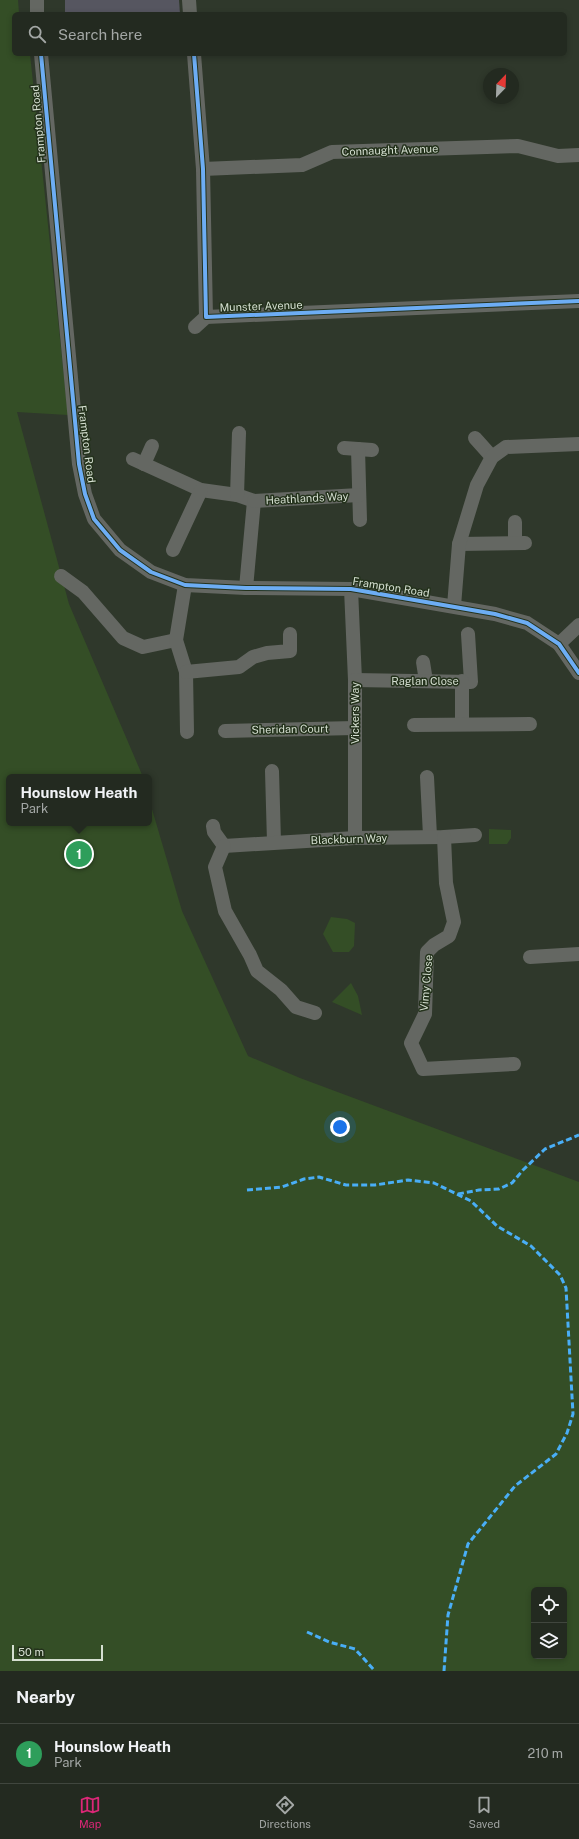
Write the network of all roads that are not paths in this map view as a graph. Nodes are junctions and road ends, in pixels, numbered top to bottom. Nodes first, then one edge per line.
1 (37, 0) edge
2 (189, 0) edge
3 (37, 12) edge
4 (190, 12) edge
5 (41, 56) edge
6 (194, 56) edge
7 (579, 156) edge
8 (203, 169) junction
9 (579, 302) edge
10 (206, 317) junction
11 (195, 327) dead end
12 (239, 433) dead end
13 (475, 438) dead end
14 (579, 444) edge
15 (152, 446) dead end
16 (372, 450) dead end
17 (492, 457) junction
18 (201, 490) junction
19 (238, 495) junction
20 (359, 495) junction
21 (254, 501) junction
22 (360, 520) dead end
23 (515, 522) dead end
24 (459, 544) junction
25 (173, 550) dead end
26 (61, 576) dead end
27 (185, 585) junction
28 (246, 588) junction
29 (351, 589) junction
30 (454, 606) junction
31 (579, 625) edge
32 (290, 634) dead end
33 (468, 634) dead end
34 (176, 640) junction
35 (559, 644) junction
36 (423, 662) dead end
37 (186, 672) junction
38 (579, 673) edge
39 (355, 680) junction
40 (426, 681) junction
41 (462, 681) junction
42 (462, 724) junction
43 (530, 724) dead end
44 (414, 726) dead end
45 (355, 728) junction
46 (225, 731) dead end
47 (187, 732) dead end
48 (272, 771) dead end
49 (427, 777) dead end
50 (213, 826) dead end
51 (474, 835) dead end
52 (437, 837) junction
53 (355, 838) junction
54 (274, 842) junction
55 (224, 846) junction
56 (579, 954) edge
57 (530, 957) dead end
58 (315, 1014) dead end
59 (514, 1064) dead end

1 - 3 street
2 - 4 street
5 - 27 street, Frampton Road
6 - 8 street, Munster Avenue
7 - 8 street, Connaught Avenue
8 - 10 street, Munster Avenue
9 - 10 street, Munster Avenue
10 - 11 street
12 - 19 street
13 - 17 street
14 - 17 street
15 - 18 street, Heathlands Way
16 - 20 street
17 - 24 street
18 - 19 street, Heathlands Way
18 - 25 street
19 - 21 street, Heathlands Way
20 - 21 street, Heathlands Way
20 - 22 street, Heathlands Way
21 - 28 street, Heathlands Way
23 - 24 street
24 - 30 street
26 - 34 street
27 - 28 street, Frampton Road
27 - 34 street
28 - 29 street, Frampton Road
29 - 30 street, Frampton Road
29 - 39 street, Vickers Way
30 - 35 street, Frampton Road
31 - 35 street
32 - 37 street
33 - 41 street, Raglan Close
34 - 37 street
35 - 38 street, Frampton Road
36 - 40 street
37 - 47 street
39 - 40 street, Raglan Close
39 - 45 street, Vickers Way
40 - 41 street, Raglan Close
41 - 42 street
42 - 43 street
42 - 44 street
45 - 46 street, Sheridan Court
45 - 53 street, Vickers Way
48 - 54 street
49 - 52 street
50 - 55 street
51 - 52 street, Blackburn Way
52 - 53 street, Blackburn Way
52 - 59 street, Vimy Close
53 - 54 street, Blackburn Way
54 - 55 street, Blackburn Way
55 - 58 street
56 - 57 street

